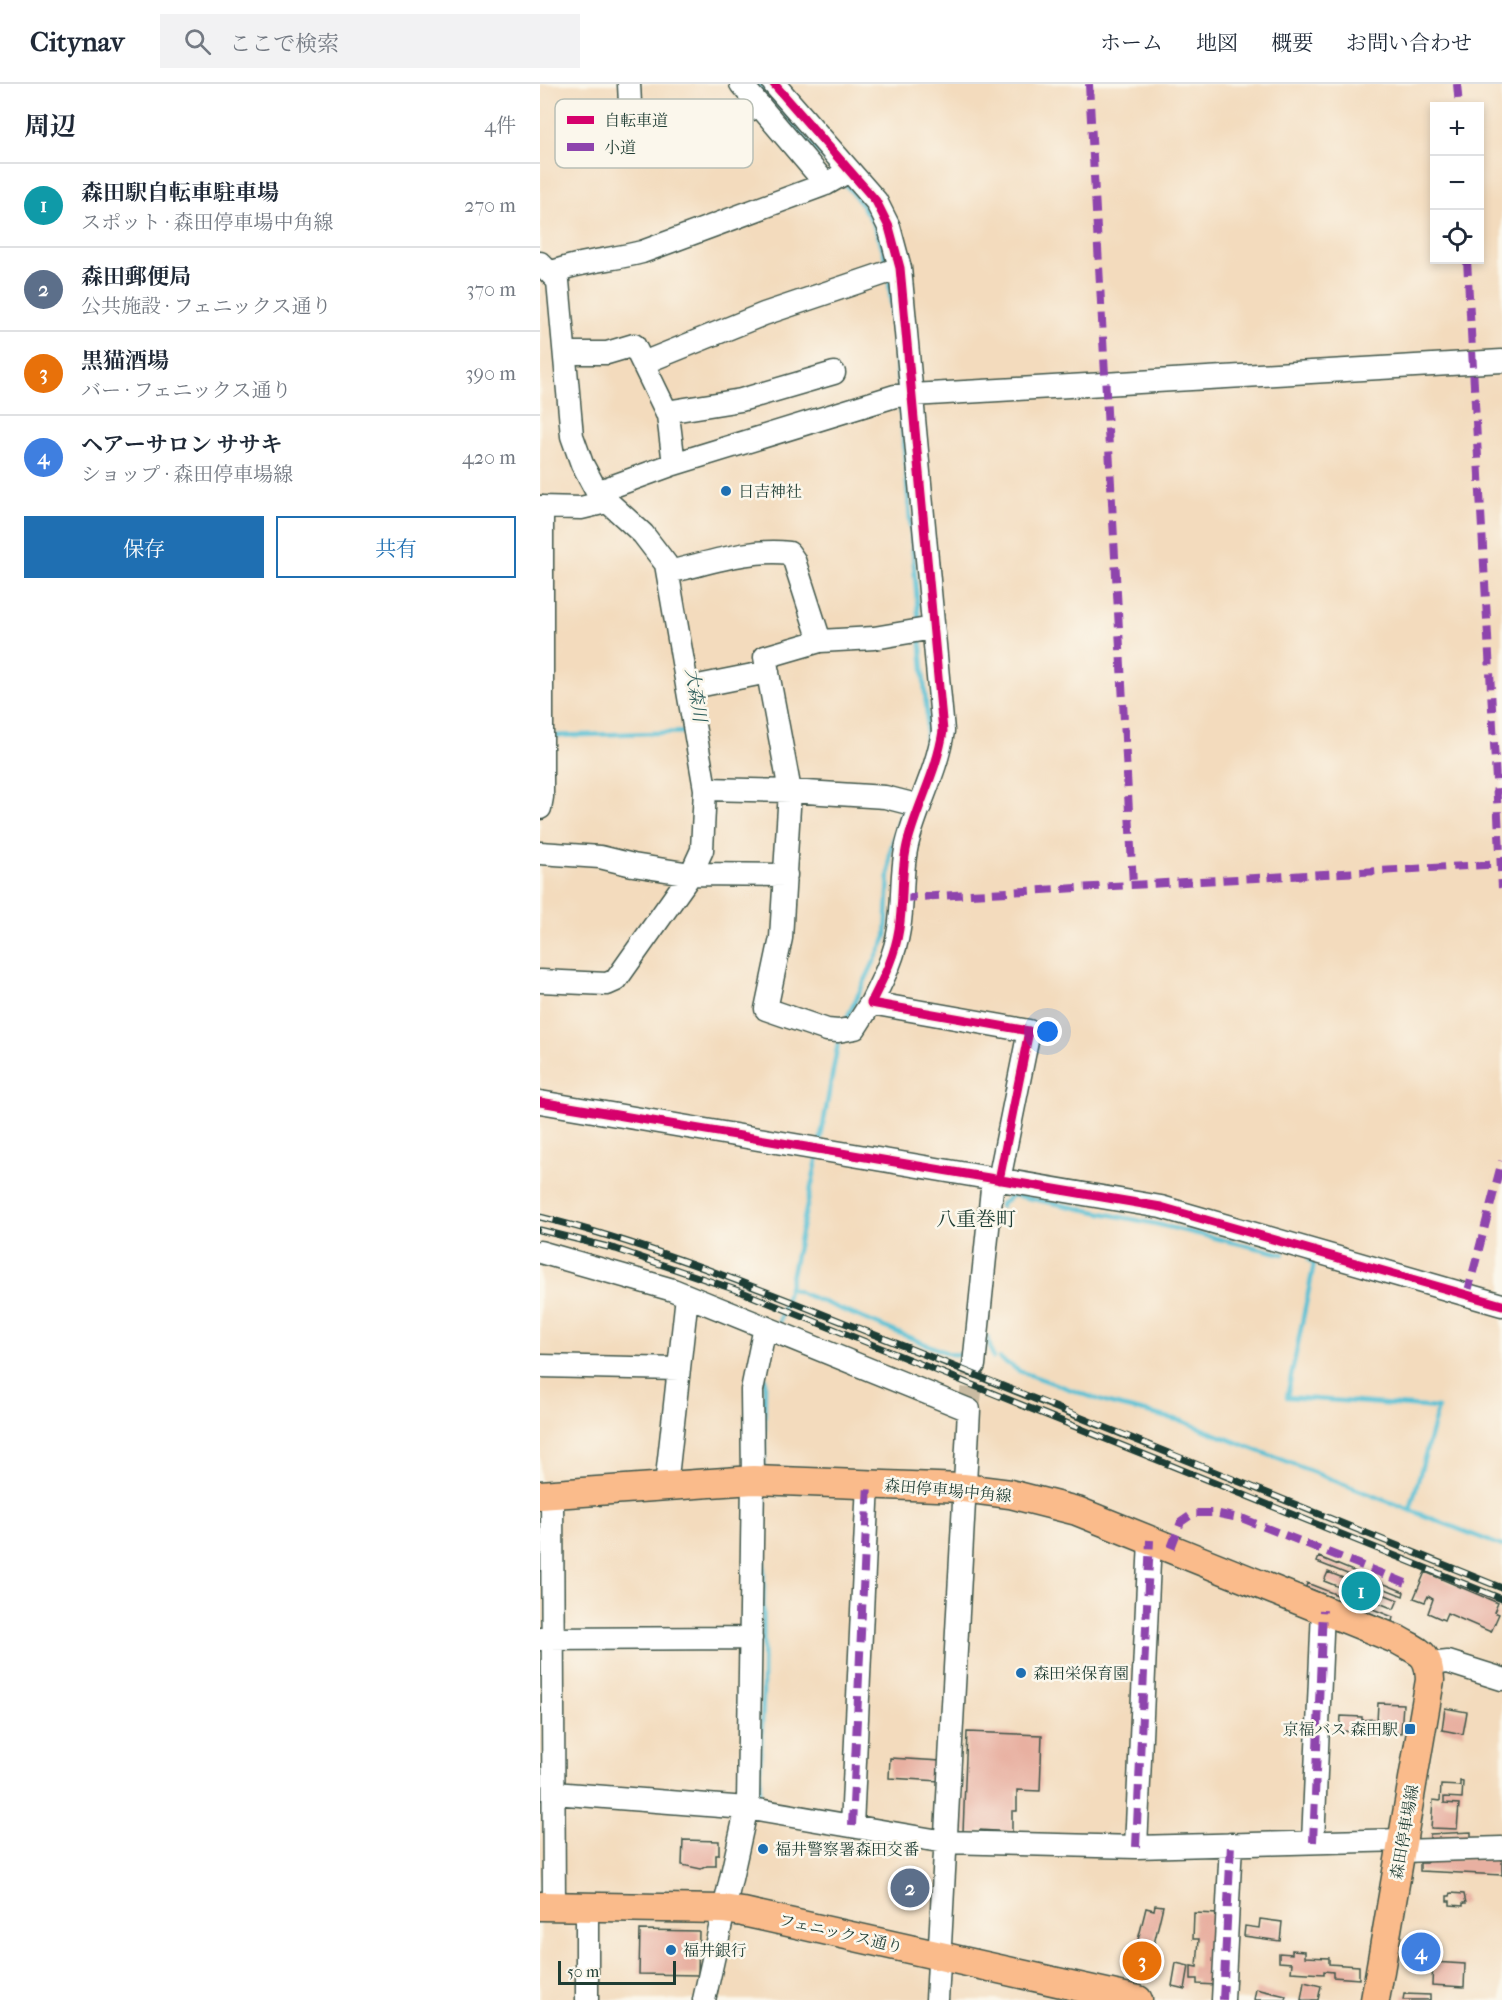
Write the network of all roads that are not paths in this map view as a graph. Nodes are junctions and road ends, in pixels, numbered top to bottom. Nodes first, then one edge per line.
1 (629, 84) edge
2 (741, 84) edge
3 (774, 84) edge
4 (630, 99) edge
5 (760, 106) junction
6 (753, 109) edge
7 (838, 177) junction
8 (545, 268) edge
9 (892, 271) junction
10 (550, 310) edge
11 (565, 354) junction
12 (1502, 361) edge
13 (643, 363) junction
14 (834, 373) dead end
15 (904, 395) junction
16 (666, 411) junction
17 (674, 464) junction
18 (602, 497) junction
19 (541, 507) edge
20 (668, 572) junction
21 (924, 630) junction
22 (820, 641) junction
23 (768, 672) junction
24 (541, 680) edge
25 (688, 688) junction
26 (705, 789) junction
27 (790, 791) junction
28 (911, 804) junction
29 (540, 808) edge
30 (540, 853) edge
31 (691, 874) junction
32 (786, 875) junction
33 (540, 981) edge
34 (871, 1003) junction
35 (540, 1102) edge
36 (996, 1180) junction
37 (540, 1252) edge
38 (687, 1296) junction
39 (1502, 1305) edge
40 (765, 1327) junction
41 (974, 1365) tunnel mouth
42 (540, 1366) edge
43 (679, 1369) junction
44 (762, 1480) junction
45 (868, 1483) junction
46 (666, 1486) junction
47 (963, 1488) junction
48 (546, 1495) edge
49 (1150, 1540) junction
50 (1323, 1610) junction
51 (751, 1638) junction
52 (547, 1640) edge
53 (1429, 1664) junction
54 (1502, 1679) edge
55 (547, 1766) edge
56 (554, 1793) junction
57 (746, 1808) junction
58 (852, 1826) junction
59 (945, 1842) junction
60 (1313, 1842) junction
61 (1231, 1844) junction
62 (1402, 1845) junction
63 (1136, 1847) junction
64 (1502, 1848) edge
65 (547, 1906) edge
66 (586, 1906) junction
67 (723, 1909) junction
68 (939, 1954) junction
69 (587, 2000) edge
70 (705, 2000) edge
71 (937, 2000) edge
72 (1138, 2000) edge
73 (1223, 2000) edge
74 (1375, 2000) edge

1 - 4 street
2 - 5 street
3 - 7 street
5 - 6 street
5 - 7 street
7 - 8 street
7 - 9 street
8 - 10 street
9 - 13 street
9 - 15 street
10 - 11 street
11 - 13 street
11 - 18 street
12 - 15 street
13 - 16 street
14 - 16 street
15 - 17 street
15 - 21 street
16 - 17 street
17 - 18 street
18 - 19 street
18 - 20 street
19 - 24 street
20 - 22 street
20 - 25 street
21 - 22 street
21 - 28 street
22 - 23 street
23 - 25 street
23 - 27 street
24 - 29 street
25 - 26 street
26 - 27 street
26 - 31 street
27 - 28 street
27 - 32 street
28 - 34 street
30 - 31 street
31 - 32 street
31 - 33 street
32 - 34 street
34 - 36 street
35 - 36 street
36 - 39 street
36 - 41 street
37 - 38 street
38 - 40 street
38 - 43 street
40 - 44 street
40 - 47 street
42 - 43 street
43 - 46 street
44 - 45 main road, 森田停車場中角線
44 - 46 main road, 森田停車場中角線
44 - 51 street
45 - 47 main road, 森田停車場中角線
45 - 58 street
46 - 48 main road, 森田停車場中角線
47 - 49 main road, 森田停車場中角線
47 - 59 street
48 - 52 street
49 - 50 main road, 森田停車場中角線
49 - 63 street
50 - 53 main road, 森田停車場中角線
50 - 60 street
51 - 52 street
51 - 57 street
52 - 55 street
53 - 54 street
53 - 62 main road, 森田停車場線
55 - 56 street
56 - 57 street
56 - 65 street
57 - 58 street
57 - 67 street
58 - 59 street
59 - 63 street
59 - 68 street
60 - 61 street
60 - 62 street
61 - 63 street
61 - 73 street
62 - 64 street
62 - 74 main road, 森田停車場線
65 - 66 main road, フェニックス通り
66 - 67 main road, フェニックス通り
66 - 69 street
67 - 68 main road, フェニックス通り
67 - 70 street
68 - 71 street
68 - 72 main road, フェニックス通り

